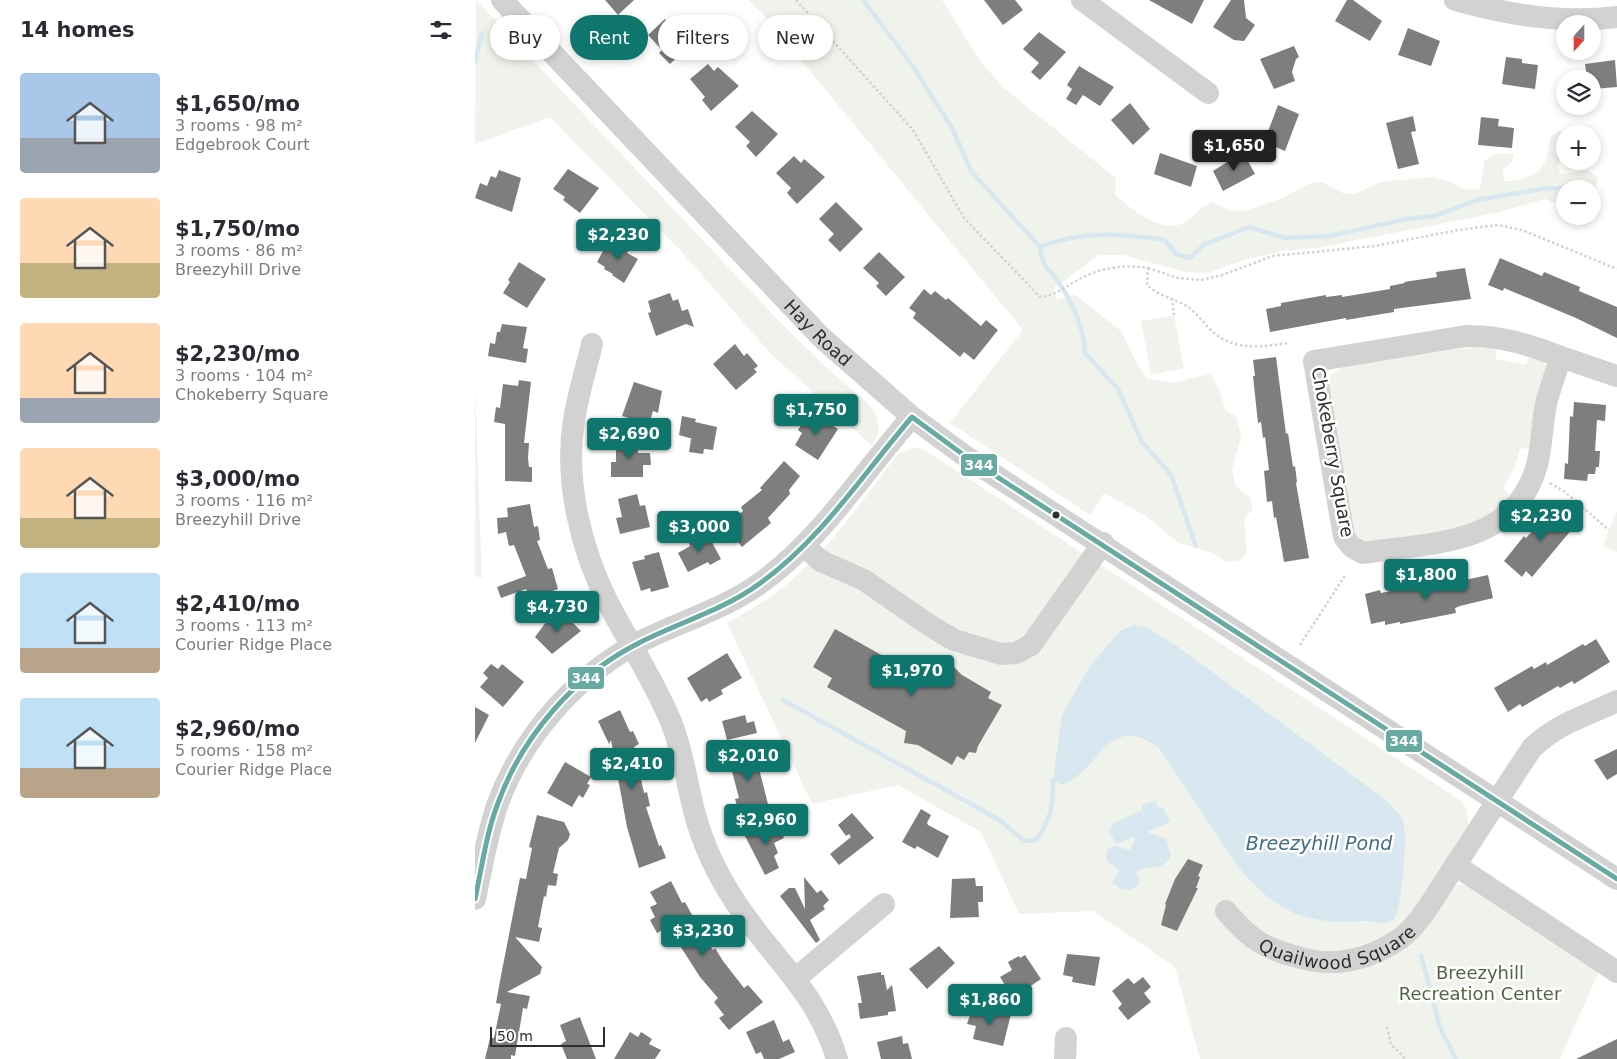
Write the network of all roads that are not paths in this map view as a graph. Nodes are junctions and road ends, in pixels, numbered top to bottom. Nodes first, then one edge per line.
1 (502, 0) edge
2 (1082, 0) edge
3 (1455, 0) edge
4 (1486, 4) edge
5 (1617, 17) edge
6 (1208, 93) dead end
7 (592, 344) dead end
8 (1561, 357) junction
9 (1617, 376) edge
10 (913, 417) junction
11 (1103, 544) junction
12 (804, 546) junction
13 (632, 646) junction
14 (1617, 701) edge
15 (1496, 800) junction
16 (1456, 864) junction
17 (1617, 879) edge
18 (475, 899) edge
19 (884, 904) dead end
20 (1226, 911) dead end
21 (1617, 972) edge
22 (795, 979) junction
23 (837, 1059) edge

1 - 10 street, Hay Road
2 - 6 street
3 - 4 street
4 - 5 street
7 - 13 street
8 - 8 street, Chokeberry Square
8 - 9 street, Chokeberry Square
10 - 11 street, Hay Road
10 - 12 street
11 - 12 street
11 - 15 street, Hay Road
12 - 13 street
13 - 18 street
13 - 22 street
14 - 15 street, Quailwood Square
15 - 16 street, Quailwood Square
15 - 17 street, Hay Road
16 - 20 street, Quailwood Square
16 - 21 street
19 - 22 street
22 - 23 street

